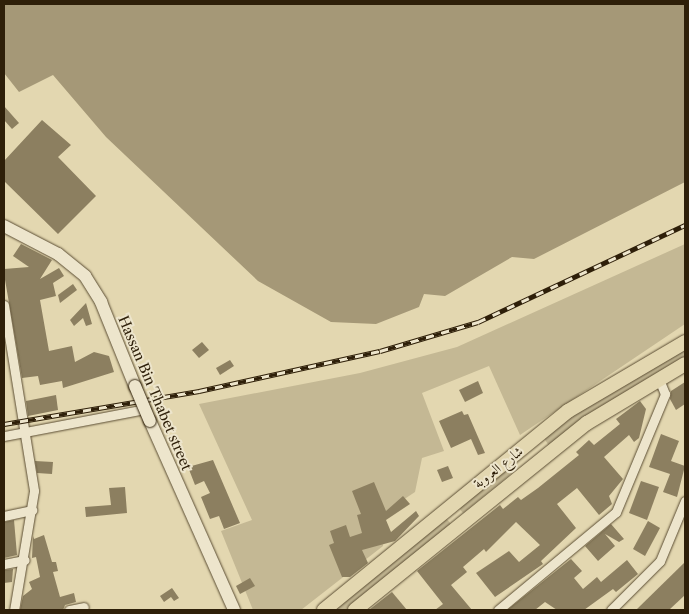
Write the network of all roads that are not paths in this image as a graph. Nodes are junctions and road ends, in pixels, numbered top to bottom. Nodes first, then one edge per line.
1 (4, 226) edge
2 (4, 305) edge
3 (685, 342) edge
4 (685, 364) edge
5 (659, 379) junction
6 (147, 415) junction
7 (26, 432) junction
8 (4, 436) edge
9 (533, 440) junction
10 (547, 456) junction
11 (685, 501) edge
12 (446, 508) junction
13 (32, 510) junction
14 (4, 516) edge
15 (459, 526) junction
16 (25, 560) junction
17 (4, 564) edge
18 (84, 606) dead end
19 (14, 610) edge
20 (68, 610) edge
21 (234, 610) edge
22 (324, 610) edge
23 (355, 610) edge
24 (498, 610) edge
25 (611, 610) edge

1 - 6 street, Hassan Bin Thabet street, bridge
2 - 7 street
3 - 9 main road, شارع العروبة
4 - 5 main road, شارع العروبة
5 - 10 main road, شارع العروبة
5 - 24 street
6 - 7 street
6 - 21 street, Hassan Bin Thabet street
7 - 8 street
7 - 13 street
9 - 10 main road
9 - 12 main road, شارع العروبة
10 - 15 main road, شارع العروبة
11 - 25 street
12 - 15 main road
12 - 22 main road, شارع العروبة
13 - 14 street
13 - 16 street
15 - 23 main road, شارع العروبة
16 - 17 street
16 - 19 street
18 - 20 street

